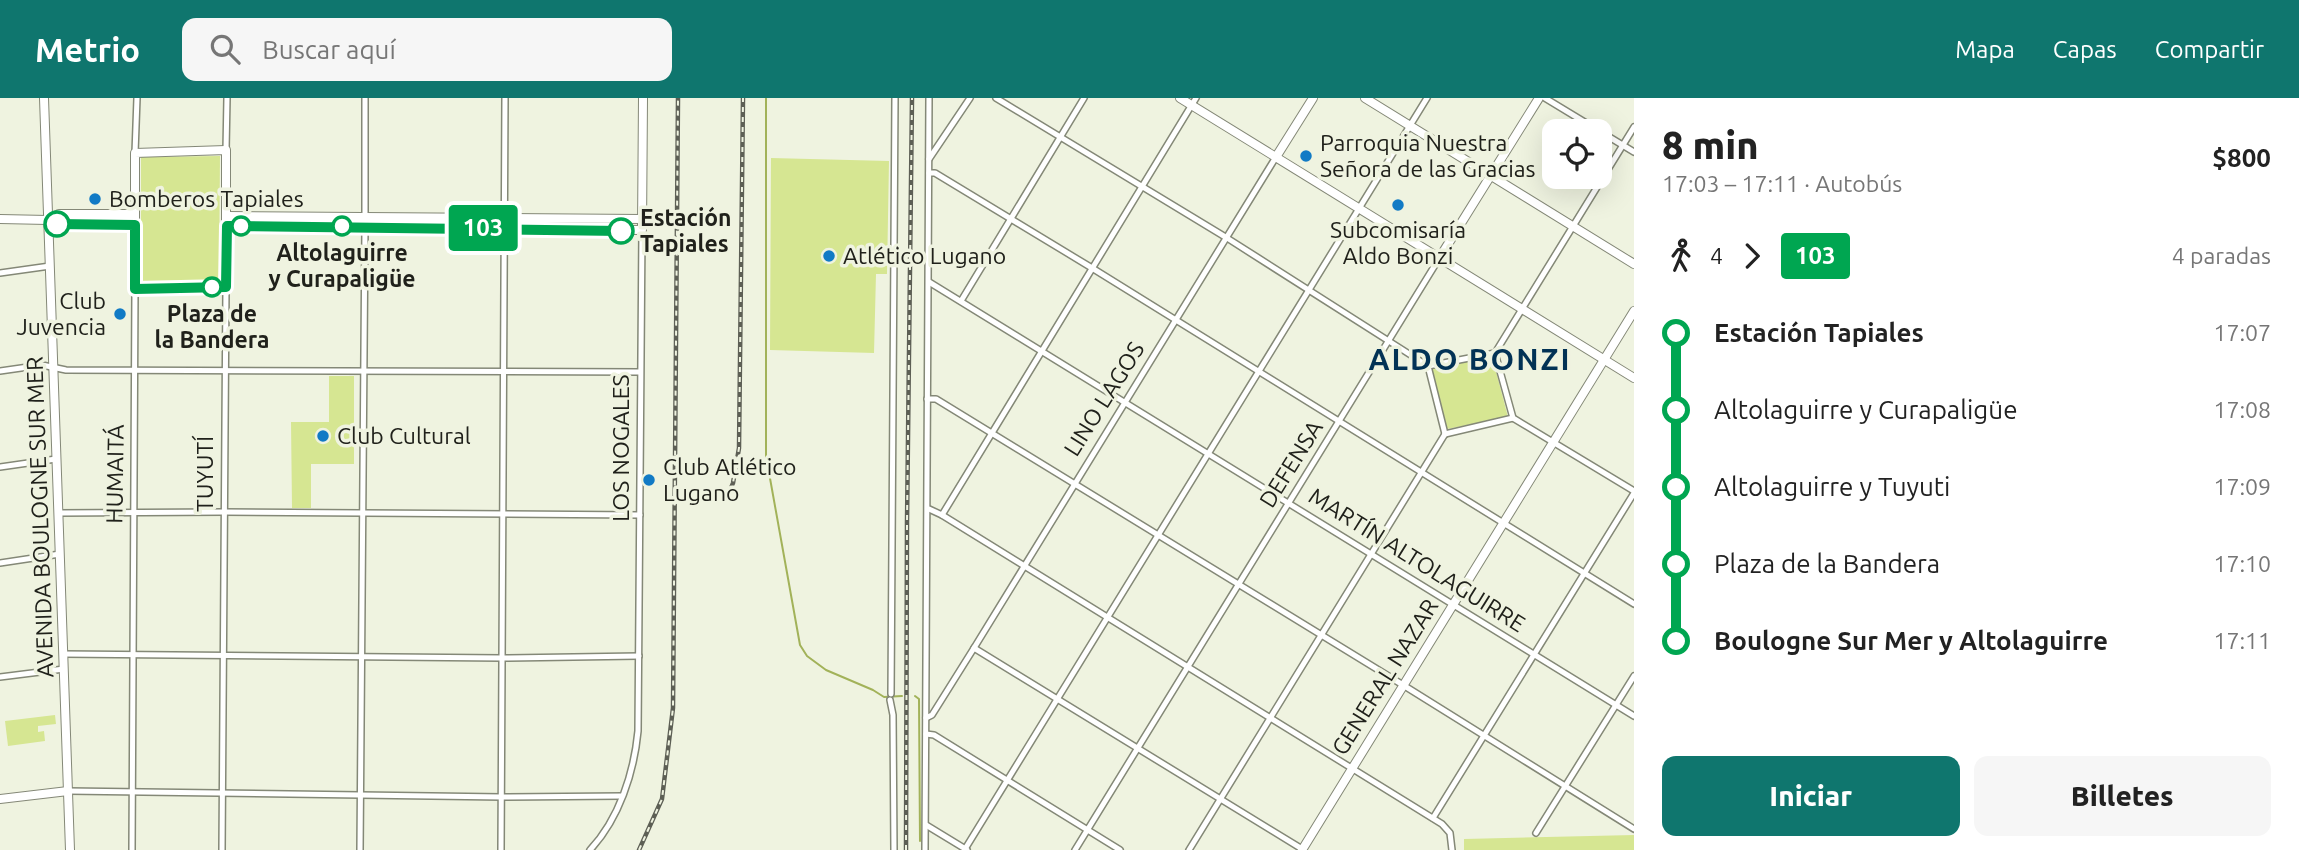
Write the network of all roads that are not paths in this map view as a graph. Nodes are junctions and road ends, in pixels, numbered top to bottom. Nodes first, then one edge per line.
1 (44, 98) edge
2 (136, 98) edge
3 (227, 98) edge
4 (365, 98) edge
5 (505, 98) edge
6 (643, 98) edge
7 (895, 98) edge
8 (929, 98) edge
9 (970, 98) edge
10 (996, 98) edge
11 (1084, 98) edge
12 (1180, 98) edge
13 (1313, 98) edge
14 (1365, 98) edge
15 (1427, 98) edge
16 (1539, 98) edge
17 (1545, 98) edge
18 (1194, 102) edge
19 (1410, 125) junction
20 (1634, 127) edge
21 (1060, 138) junction
22 (1623, 145) junction
23 (226, 150) junction
24 (1634, 152) edge
25 (135, 153) junction
26 (1276, 157) junction
27 (929, 160) junction
28 (929, 173) junction
29 (1490, 177) junction
30 (1142, 188) junction
31 (1359, 207) junction
32 (135, 215) junction
33 (227, 216) junction
34 (365, 216) junction
35 (0, 219) edge
36 (93, 219) junction
37 (643, 219) junction
38 (1011, 219) junction
39 (48, 220) junction
40 (504, 223) junction
41 (135, 225) junction
42 (227, 226) junction
43 (365, 226) junction
44 (1573, 226) junction
45 (642, 230) junction
46 (1227, 238) junction
47 (1440, 257) junction
48 (1634, 264) edge
49 (50, 266) junction
50 (1092, 268) junction
51 (0, 273) edge
52 (929, 282) junction
53 (226, 287) junction
54 (135, 289) junction
55 (1308, 290) junction
56 (961, 301) junction
57 (1522, 309) junction
58 (1634, 310) edge
59 (1176, 320) junction
60 (1389, 341) junction
61 (1041, 350) junction
62 (1496, 353) junction
63 (1604, 359) junction
64 (1428, 366) junction
65 (54, 368) junction
66 (136, 369) junction
67 (225, 370) junction
68 (363, 370) junction
69 (0, 371) edge
70 (503, 372) junction
71 (640, 372) junction
72 (1259, 372) junction
73 (1634, 378) edge
74 (927, 399) junction
75 (1124, 402) junction
76 (1513, 418) junction
77 (1340, 423) junction
78 (992, 433) junction
79 (1446, 434) junction
80 (1553, 443) junction
81 (1209, 454) junction
82 (56, 459) junction
83 (0, 467) edge
84 (1421, 472) junction
85 (1075, 484) junction
86 (1634, 492) edge
87 (1289, 504) junction
88 (929, 509) junction
89 (134, 512) junction
90 (224, 512) junction
91 (58, 513) junction
92 (362, 514) junction
93 (640, 515) junction
94 (942, 515) junction
95 (503, 516) junction
96 (1503, 524) junction
97 (1157, 536) junction
98 (60, 554) junction
99 (1371, 554) junction
100 (0, 563) edge
101 (1025, 565) junction
102 (1584, 573) junction
103 (1239, 585) junction
104 (1453, 604) junction
105 (1634, 604) edge
106 (1107, 616) junction
107 (1321, 636) junction
108 (974, 648) junction
109 (64, 654) junction
110 (134, 654) junction
111 (223, 654) junction
112 (1535, 655) junction
113 (360, 656) junction
114 (639, 656) junction
115 (502, 658) junction
116 (1189, 667) junction
117 (64, 669) junction
118 (1634, 676) edge
119 (0, 677) edge
120 (1403, 685) junction
121 (1056, 697) junction
122 (1616, 705) junction
123 (1634, 716) edge
124 (926, 718) junction
125 (1272, 718) junction
126 (926, 734) junction
127 (1485, 736) junction
128 (1138, 749) junction
129 (1352, 767) junction
130 (1006, 778) junction
131 (1565, 787) junction
132 (68, 791) junction
133 (133, 793) junction
134 (223, 794) junction
135 (361, 795) junction
136 (622, 796) junction
137 (502, 797) junction
138 (0, 799) edge
139 (1220, 799) junction
140 (1433, 818) junction
141 (926, 825) junction
142 (1634, 829) edge
143 (1087, 830) junction
144 (1536, 833) dead end
145 (966, 849) edge
146 (70, 850) edge
147 (132, 850) edge
148 (222, 850) edge
149 (360, 850) edge
150 (501, 850) edge
151 (590, 850) edge
152 (894, 850) edge
153 (925, 850) edge
154 (1075, 850) edge
155 (1120, 850) edge
156 (1189, 850) edge
157 (1302, 850) edge
158 (1452, 850) edge

1 - 39 street, AVENIDA BOULOGNE SUR MER
2 - 25 street, HUMAITÁ
3 - 23 street, TUYUTÍ
4 - 34 street
5 - 40 street
6 - 37 street, LOS NOGALES
7 - 152 street
8 - 27 street
9 - 27 street
10 - 21 street
11 - 21 street
12 - 18 street
13 - 26 street, LINO LAGOS
14 - 19 street
15 - 19 street
16 - 29 street, DEFENSA
17 - 22 street
18 - 26 street
18 - 30 street
19 - 29 street
19 - 31 street
20 - 22 street
21 - 30 street
21 - 38 street
22 - 24 street
22 - 44 street
23 - 25 street
23 - 33 street, TUYUTÍ
25 - 32 street, HUMAITÁ
26 - 31 street
26 - 46 street, LINO LAGOS
27 - 28 street
28 - 38 street
28 - 52 street
29 - 44 street
29 - 47 street, DEFENSA
30 - 46 street
30 - 50 street
31 - 47 street
31 - 55 street
32 - 36 street
32 - 41 street, HUMAITÁ
33 - 34 street
33 - 42 street, TUYUTÍ
34 - 40 street
34 - 43 street
35 - 39 street
36 - 39 street
36 - 41 street
37 - 40 street
37 - 45 street, LOS NOGALES
38 - 50 street
38 - 56 street
39 - 49 street, AVENIDA BOULOGNE SUR MER
40 - 43 street
40 - 45 street
40 - 70 street
41 - 54 street, HUMAITÁ
42 - 43 street
42 - 53 street, TUYUTÍ
43 - 68 street
44 - 48 street
44 - 57 street
45 - 71 street, LOS NOGALES
46 - 55 street
46 - 59 street, LINO LAGOS
47 - 57 street
47 - 60 street, DEFENSA
49 - 51 street
49 - 65 street, AVENIDA BOULOGNE SUR MER
50 - 59 street
50 - 61 street
52 - 56 street, MARTÍN ALTOLAGUIRRE
52 - 74 street
53 - 54 street
53 - 67 street, TUYUTÍ
54 - 66 street, HUMAITÁ
55 - 60 street
55 - 72 street
56 - 61 street, MARTÍN ALTOLAGUIRRE
57 - 62 street
57 - 63 street
58 - 63 street, GENERAL NAZAR
59 - 72 street
59 - 75 street, LINO LAGOS
60 - 64 street
60 - 77 street, DEFENSA
61 - 75 street, MARTÍN ALTOLAGUIRRE
61 - 78 street
62 - 64 street
62 - 76 street
63 - 73 street
63 - 80 street, GENERAL NAZAR
64 - 79 street
65 - 66 street
65 - 69 street
65 - 82 street, AVENIDA BOULOGNE SUR MER
66 - 67 street
66 - 89 street, HUMAITÁ
67 - 68 street
67 - 90 street, TUYUTÍ
68 - 70 street
68 - 92 street
70 - 71 street
70 - 95 street
71 - 93 street, LOS NOGALES
72 - 77 street
72 - 81 street
74 - 78 street
74 - 88 street
75 - 81 street, MARTÍN ALTOLAGUIRRE
75 - 85 street, LINO LAGOS
76 - 79 street
76 - 80 street
77 - 84 street
77 - 87 street, DEFENSA
78 - 85 street
78 - 94 street
79 - 84 street
80 - 86 street
80 - 96 street, GENERAL NAZAR
81 - 87 street, MARTÍN ALTOLAGUIRRE
81 - 97 street
82 - 83 street
82 - 91 street, AVENIDA BOULOGNE SUR MER
84 - 96 street
84 - 99 street
85 - 97 street
85 - 101 street, LINO LAGOS
86 - 102 street
87 - 99 street, MARTÍN ALTOLAGUIRRE
87 - 103 street, DEFENSA
88 - 94 street
88 - 124 street
89 - 90 street
89 - 91 street
89 - 110 street, HUMAITÁ
90 - 92 street
90 - 111 street, TUYUTÍ
91 - 98 street, AVENIDA BOULOGNE SUR MER
92 - 95 street
92 - 113 street
93 - 95 street
93 - 114 street, LOS NOGALES
94 - 101 street
95 - 115 street
96 - 102 street
96 - 104 street, GENERAL NAZAR
97 - 103 street
97 - 106 street
98 - 100 street
98 - 109 street, AVENIDA BOULOGNE SUR MER
99 - 104 street, MARTÍN ALTOLAGUIRRE
99 - 107 street
101 - 106 street
101 - 108 street, LINO LAGOS
102 - 105 street
102 - 112 street
103 - 107 street
103 - 116 street, DEFENSA
104 - 112 street, MARTÍN ALTOLAGUIRRE
104 - 120 street, GENERAL NAZAR
106 - 116 street
106 - 121 street
107 - 120 street
107 - 125 street
108 - 121 street
108 - 124 street, LINO LAGOS
109 - 110 street
109 - 117 street, AVENIDA BOULOGNE SUR MER
110 - 111 street
110 - 133 street, HUMAITÁ
111 - 113 street
111 - 134 street, TUYUTÍ
112 - 122 street, MARTÍN ALTOLAGUIRRE
112 - 127 street
113 - 115 street
113 - 135 street
114 - 115 street
114 - 136 street, LOS NOGALES
115 - 137 street
116 - 125 street
116 - 128 street, DEFENSA
117 - 119 street
117 - 132 street, AVENIDA BOULOGNE SUR MER
118 - 122 street
120 - 127 street
120 - 129 street, GENERAL NAZAR
121 - 128 street
121 - 130 street
122 - 123 street, MARTÍN ALTOLAGUIRRE
122 - 131 street
124 - 126 street
125 - 129 street
125 - 139 street
126 - 130 street
126 - 141 street
127 - 131 street
127 - 140 street
128 - 139 street
128 - 143 street, DEFENSA
129 - 140 street
129 - 157 street, GENERAL NAZAR
130 - 143 street
130 - 145 street
131 - 142 street
131 - 144 street
132 - 133 street
132 - 138 street
132 - 146 street, AVENIDA BOULOGNE SUR MER
133 - 134 street
133 - 147 street, HUMAITÁ
134 - 135 street
134 - 148 street, TUYUTÍ
135 - 137 street
135 - 149 street
136 - 137 street
136 - 151 street, LOS NOGALES
137 - 150 street
139 - 156 street
139 - 157 street
140 - 158 street
141 - 145 street
141 - 153 street
143 - 154 street, DEFENSA
143 - 155 street

